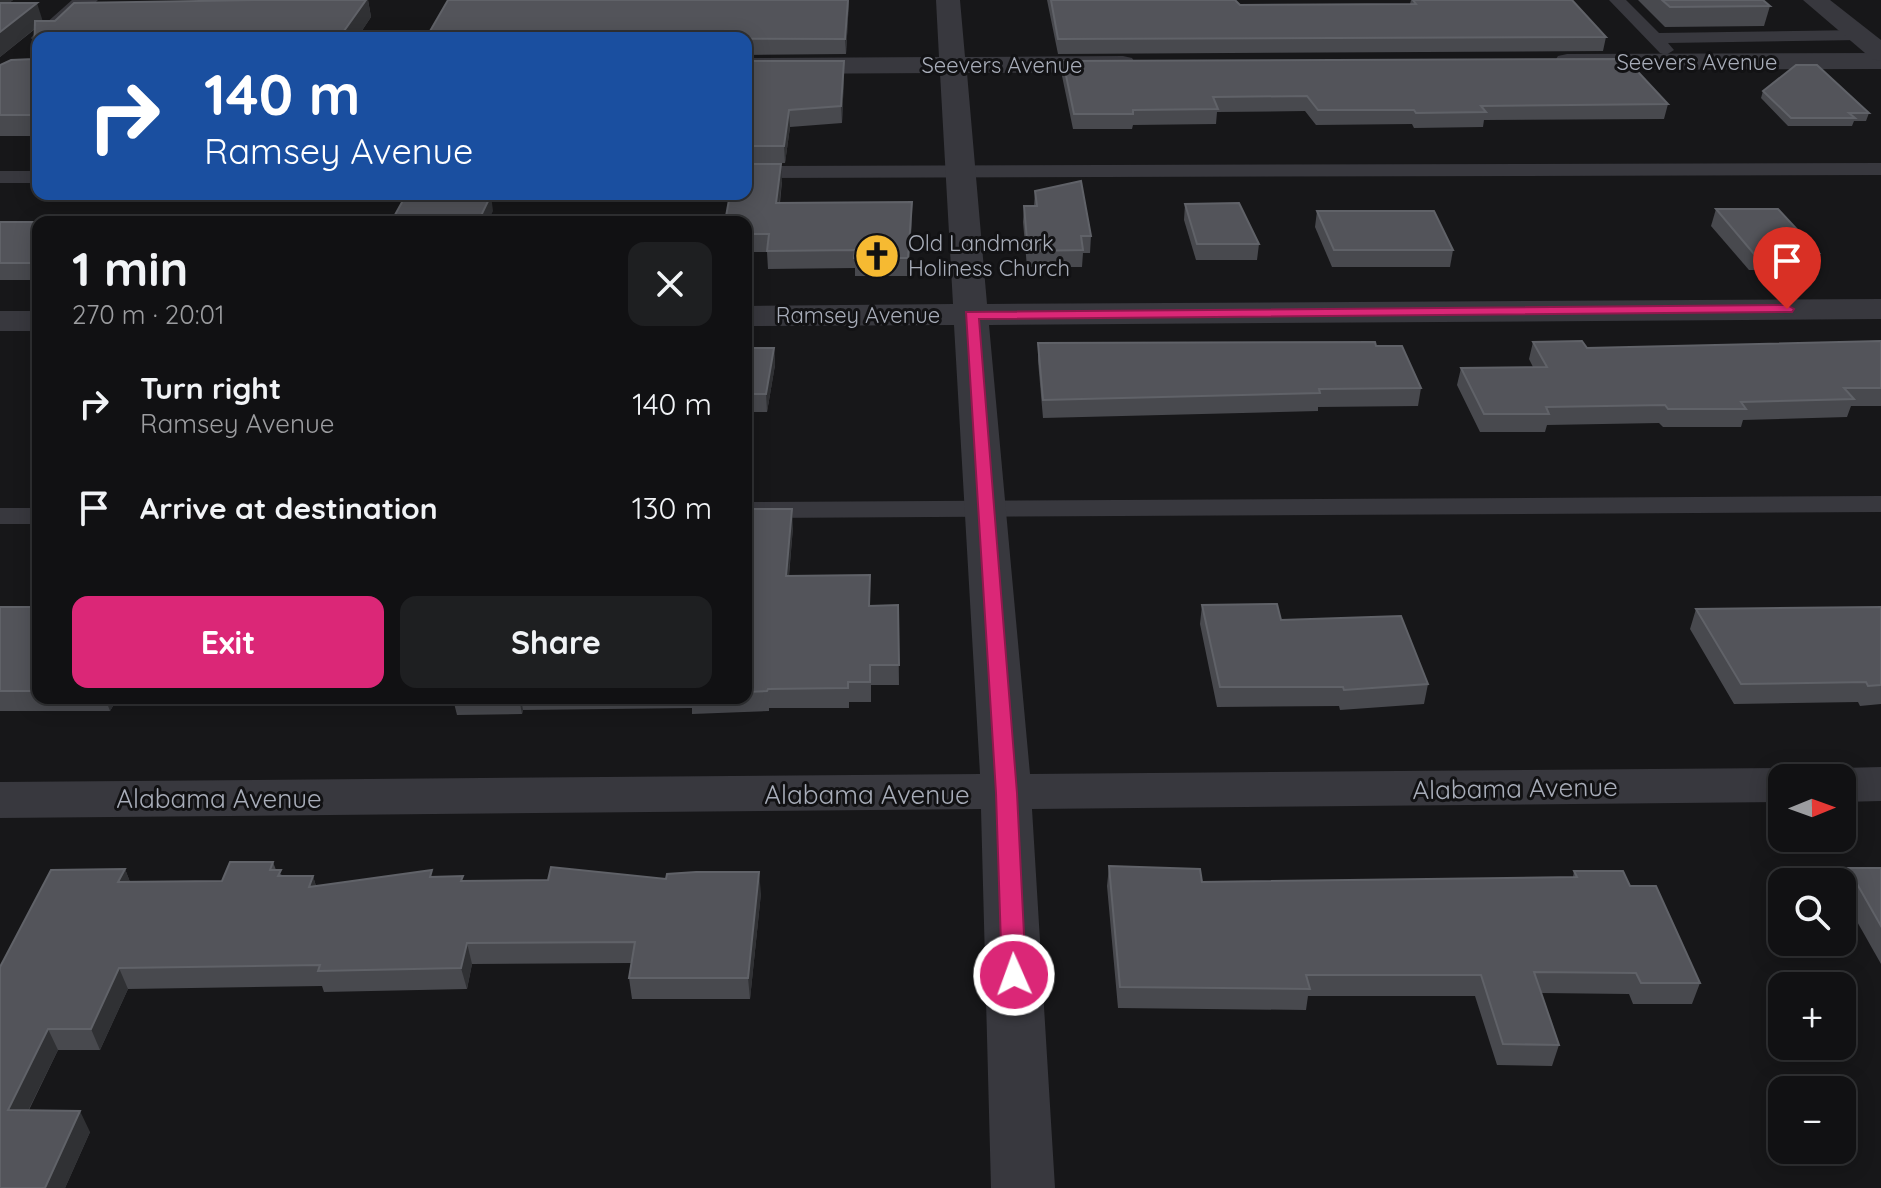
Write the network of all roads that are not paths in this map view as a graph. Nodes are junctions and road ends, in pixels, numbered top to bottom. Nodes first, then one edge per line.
1 (86, 0) edge
2 (948, 0) edge
3 (1617, 0) edge
4 (1815, 0) edge
5 (51, 32) edge
6 (1859, 35) junction
7 (1654, 38) junction
8 (1881, 53) edge
9 (1881, 61) edge
10 (1536, 62) edge
11 (1678, 62) junction
12 (1156, 64) edge
13 (950, 65) junction
14 (752, 66) edge
15 (1881, 169) edge
16 (958, 171) junction
17 (752, 172) edge
18 (0, 177) edge
19 (32, 177) edge
20 (1881, 309) edge
21 (971, 315) junction
22 (752, 316) edge
23 (0, 321) edge
24 (32, 321) edge
25 (1881, 504) edge
26 (985, 508) junction
27 (752, 510) edge
28 (0, 516) edge
29 (32, 516) edge
30 (1881, 784) edge
31 (1768, 785) edge
32 (1856, 785) edge
33 (1006, 793) junction
34 (0, 800) edge
35 (1023, 1188) edge

1 - 5 street
2 - 13 street
3 - 7 lane
4 - 6 street
6 - 7 lane
6 - 8 street
7 - 11 lane
9 - 11 street, Seevers Avenue
10 - 11 street, Seevers Avenue
12 - 13 street, Seevers Avenue
13 - 14 street, Seevers Avenue
13 - 16 street
15 - 16 lane
16 - 17 lane
16 - 21 street
18 - 19 lane
20 - 21 street, Ramsey Avenue
21 - 22 street, Ramsey Avenue
21 - 26 street
23 - 24 street
25 - 26 lane
26 - 27 lane
26 - 33 street
28 - 29 lane
30 - 32 street
31 - 33 street, Alabama Avenue
33 - 34 street, Alabama Avenue
33 - 35 street

